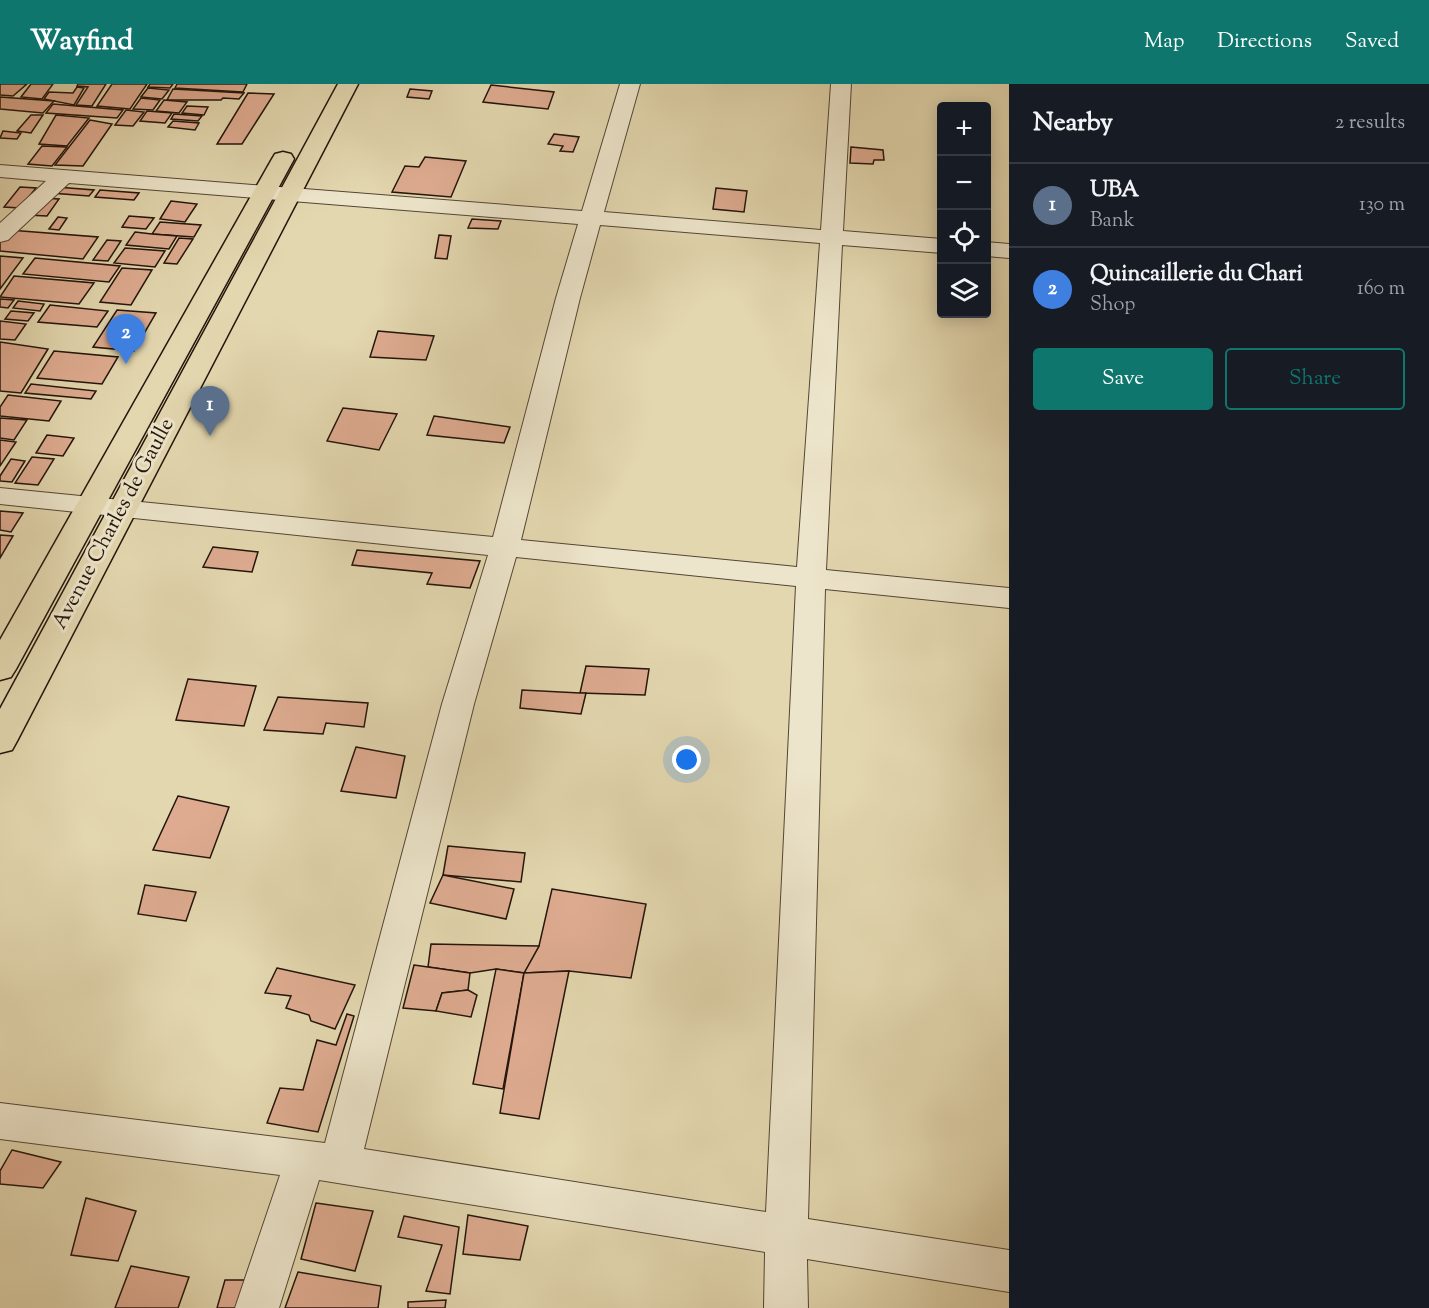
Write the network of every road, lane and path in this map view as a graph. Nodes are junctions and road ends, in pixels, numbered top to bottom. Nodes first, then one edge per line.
1 (324, 84) edge
2 (348, 84) edge
3 (630, 84) edge
4 (841, 84) edge
5 (0, 171) edge
6 (64, 176) junction
7 (278, 193) junction
8 (592, 217) junction
9 (0, 235) edge
10 (831, 237) junction
11 (937, 246) edge
12 (991, 249) edge
13 (1009, 251) edge
14 (0, 496) edge
15 (89, 505) junction
16 (121, 510) junction
17 (505, 547) junction
18 (811, 578) junction
19 (1009, 598) edge
20 (0, 669) edge
21 (0, 741) edge
22 (0, 1120) edge
23 (322, 1162) junction
24 (786, 1235) junction
25 (1009, 1271) edge
26 (257, 1308) edge
27 (786, 1308) edge

1 - 7 main road, Avenue Charles de Gaulle
2 - 7 main road, Avenue Charles de Gaulle
3 - 8 street
4 - 10 street
5 - 6 street
6 - 7 street
6 - 9 street
7 - 8 street
7 - 15 main road, Avenue Charles de Gaulle
7 - 16 main road, Avenue Charles de Gaulle
8 - 10 street
8 - 17 street
10 - 11 street
10 - 18 street
12 - 13 street
14 - 15 street
15 - 16 street
15 - 20 main road, Avenue Charles de Gaulle
16 - 17 street
16 - 21 main road, Avenue Charles de Gaulle
17 - 18 street
17 - 23 street
18 - 19 street
18 - 24 street
22 - 23 street
23 - 24 street
23 - 26 street
24 - 25 street
24 - 27 street

